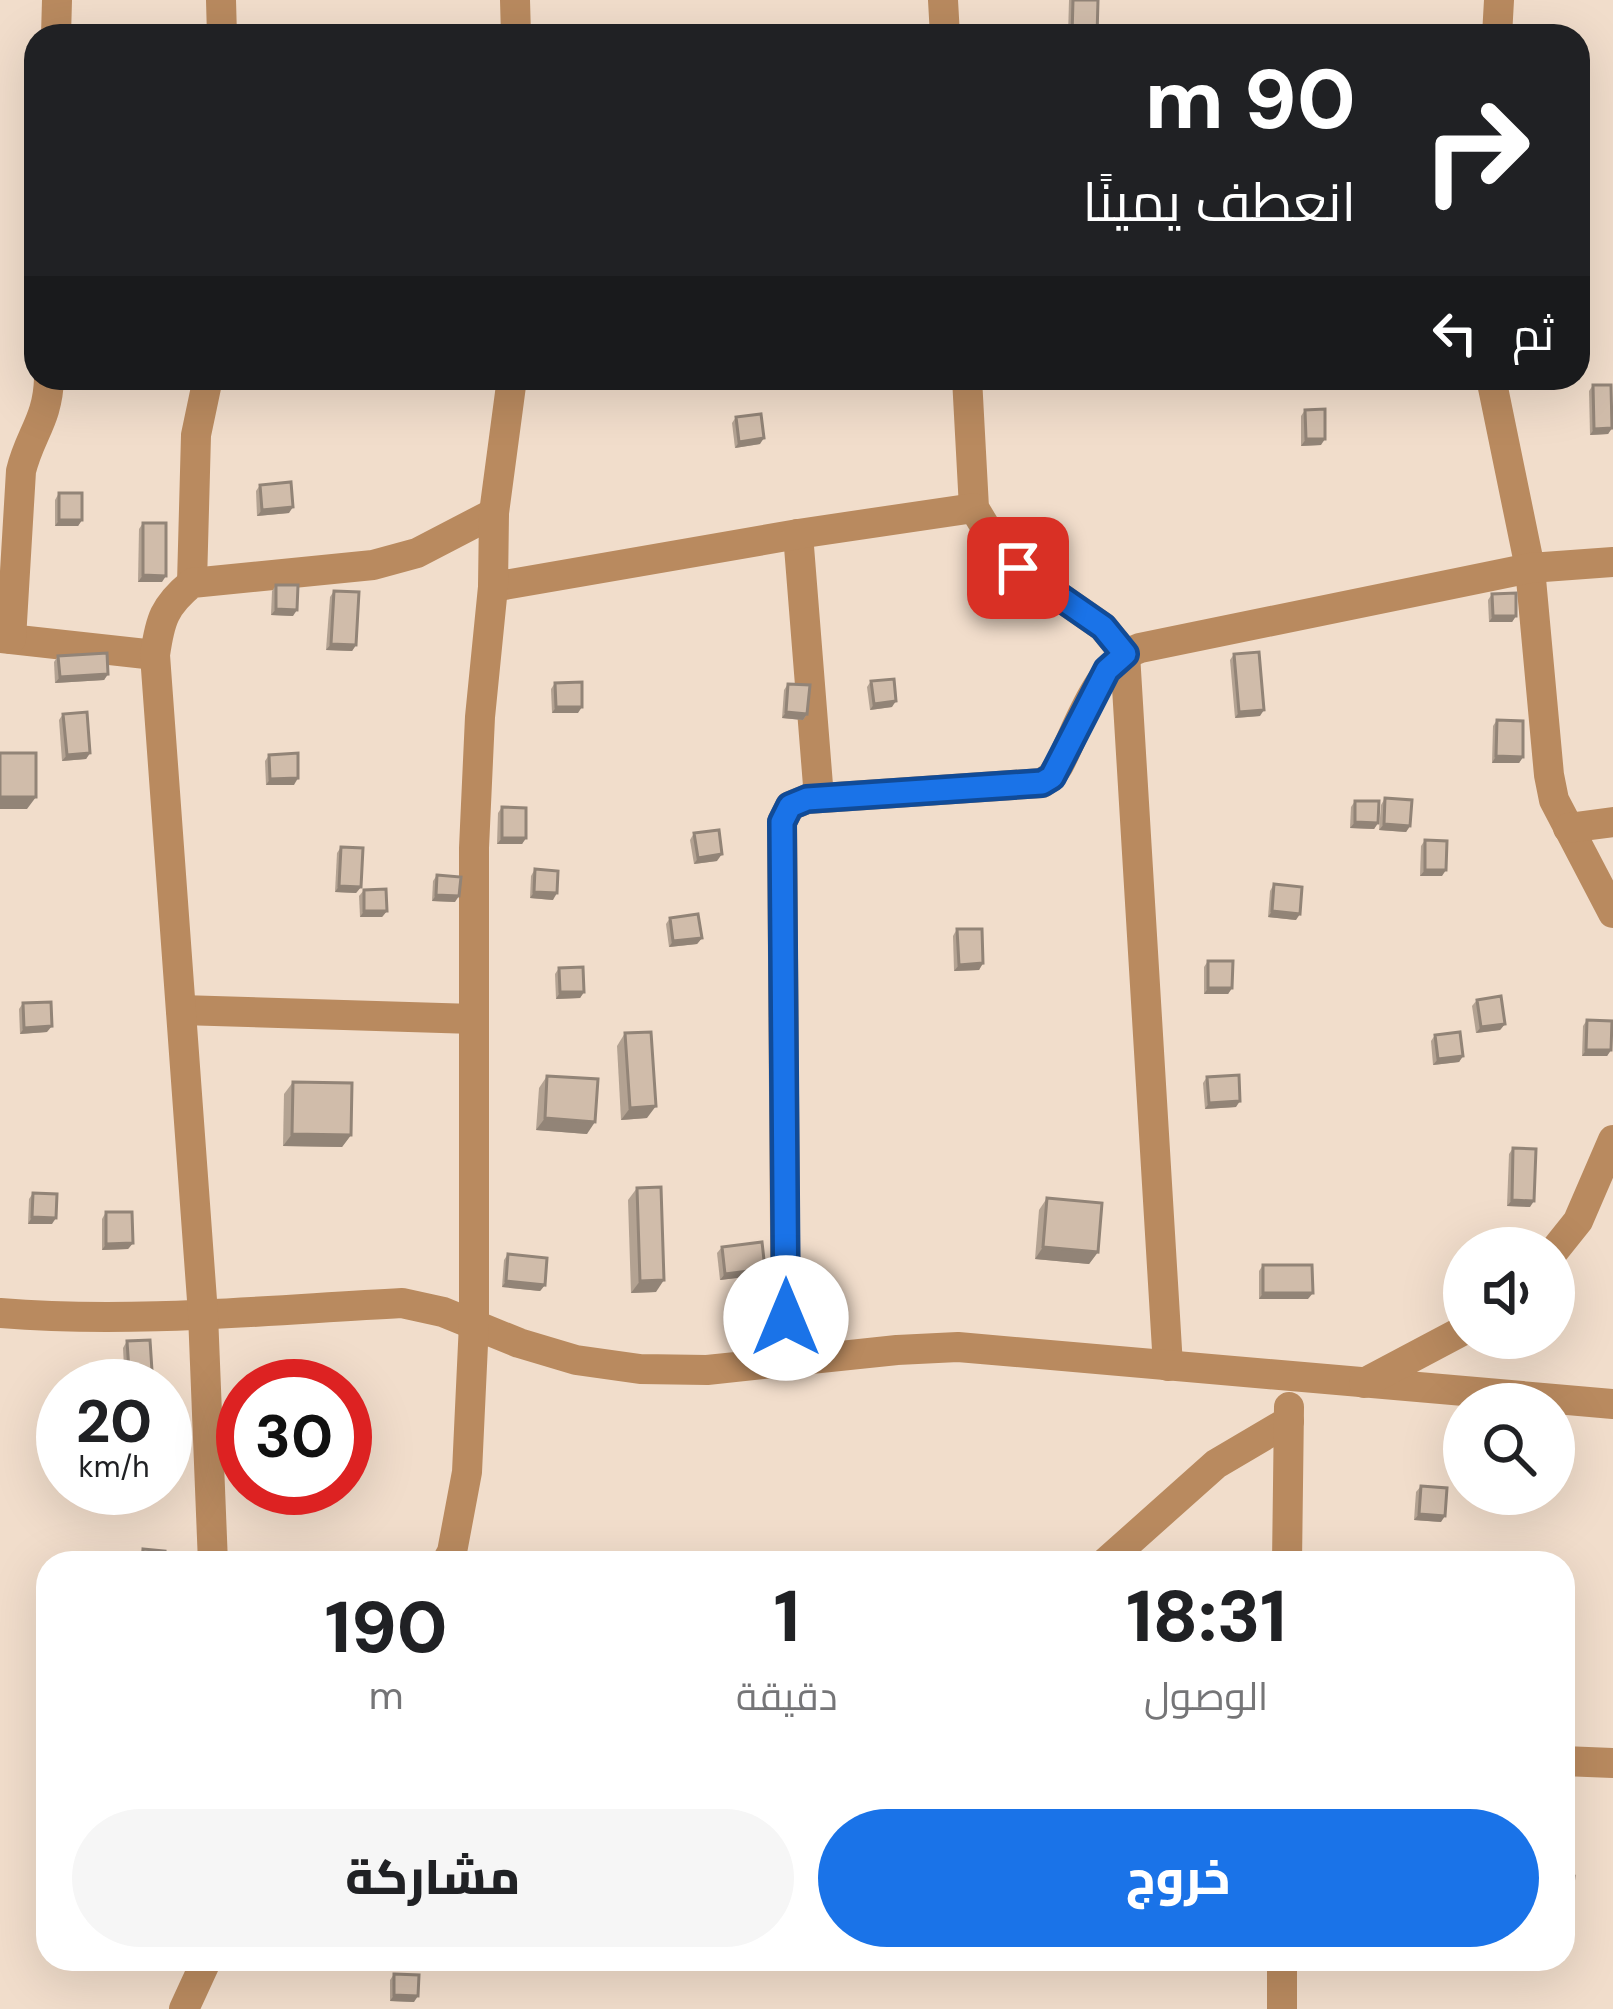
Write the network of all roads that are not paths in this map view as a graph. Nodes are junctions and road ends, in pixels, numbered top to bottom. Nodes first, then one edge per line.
1 (48, 390) edge
2 (205, 390) edge
3 (510, 390) edge
4 (968, 390) edge
5 (1493, 390) edge
6 (974, 508) junction
7 (494, 513) junction
8 (798, 534) junction
9 (1613, 562) edge
10 (1530, 568) junction
11 (192, 584) junction
12 (493, 586) junction
13 (5, 638) edge
14 (1125, 654) junction
15 (154, 655) junction
16 (819, 798) junction
17 (1613, 822) edge
18 (1568, 828) junction
19 (1613, 913) edge
20 (181, 1010) junction
21 (474, 1019) junction
22 (1613, 1140) edge
23 (1573, 1227) edge
24 (0, 1313) edge
25 (203, 1314) junction
26 (474, 1323) junction
27 (1443, 1341) edge
28 (786, 1363) junction
29 (1168, 1366) junction
30 (1289, 1376) junction
31 (1364, 1383) junction
32 (1613, 1404) edge
33 (1289, 1421) junction
34 (213, 1551) edge
35 (452, 1551) edge
36 (1119, 1551) edge
37 (1287, 1551) edge
38 (1575, 1761) edge
39 (1613, 1762) edge
40 (201, 1971) edge
41 (1282, 1971) edge
42 (184, 2009) edge
43 (1282, 2009) edge

1 - 13 street
2 - 11 street
3 - 7 street
4 - 6 street
5 - 10 street
6 - 8 street
6 - 14 street
7 - 11 street
7 - 12 street
8 - 12 street
8 - 16 street
9 - 10 street
10 - 14 street
10 - 18 street
11 - 15 street
12 - 21 street
13 - 15 street
14 - 16 street
14 - 29 street
15 - 20 street
16 - 28 street
17 - 18 street
18 - 19 street
20 - 21 street
20 - 25 street
21 - 26 street
22 - 23 street
24 - 25 street
25 - 26 street
25 - 34 street
26 - 28 street
26 - 35 street
27 - 31 street
28 - 29 street
29 - 30 street
30 - 31 street
30 - 33 street
31 - 32 street
33 - 36 street
33 - 37 street
38 - 39 street
40 - 42 street
41 - 43 street

